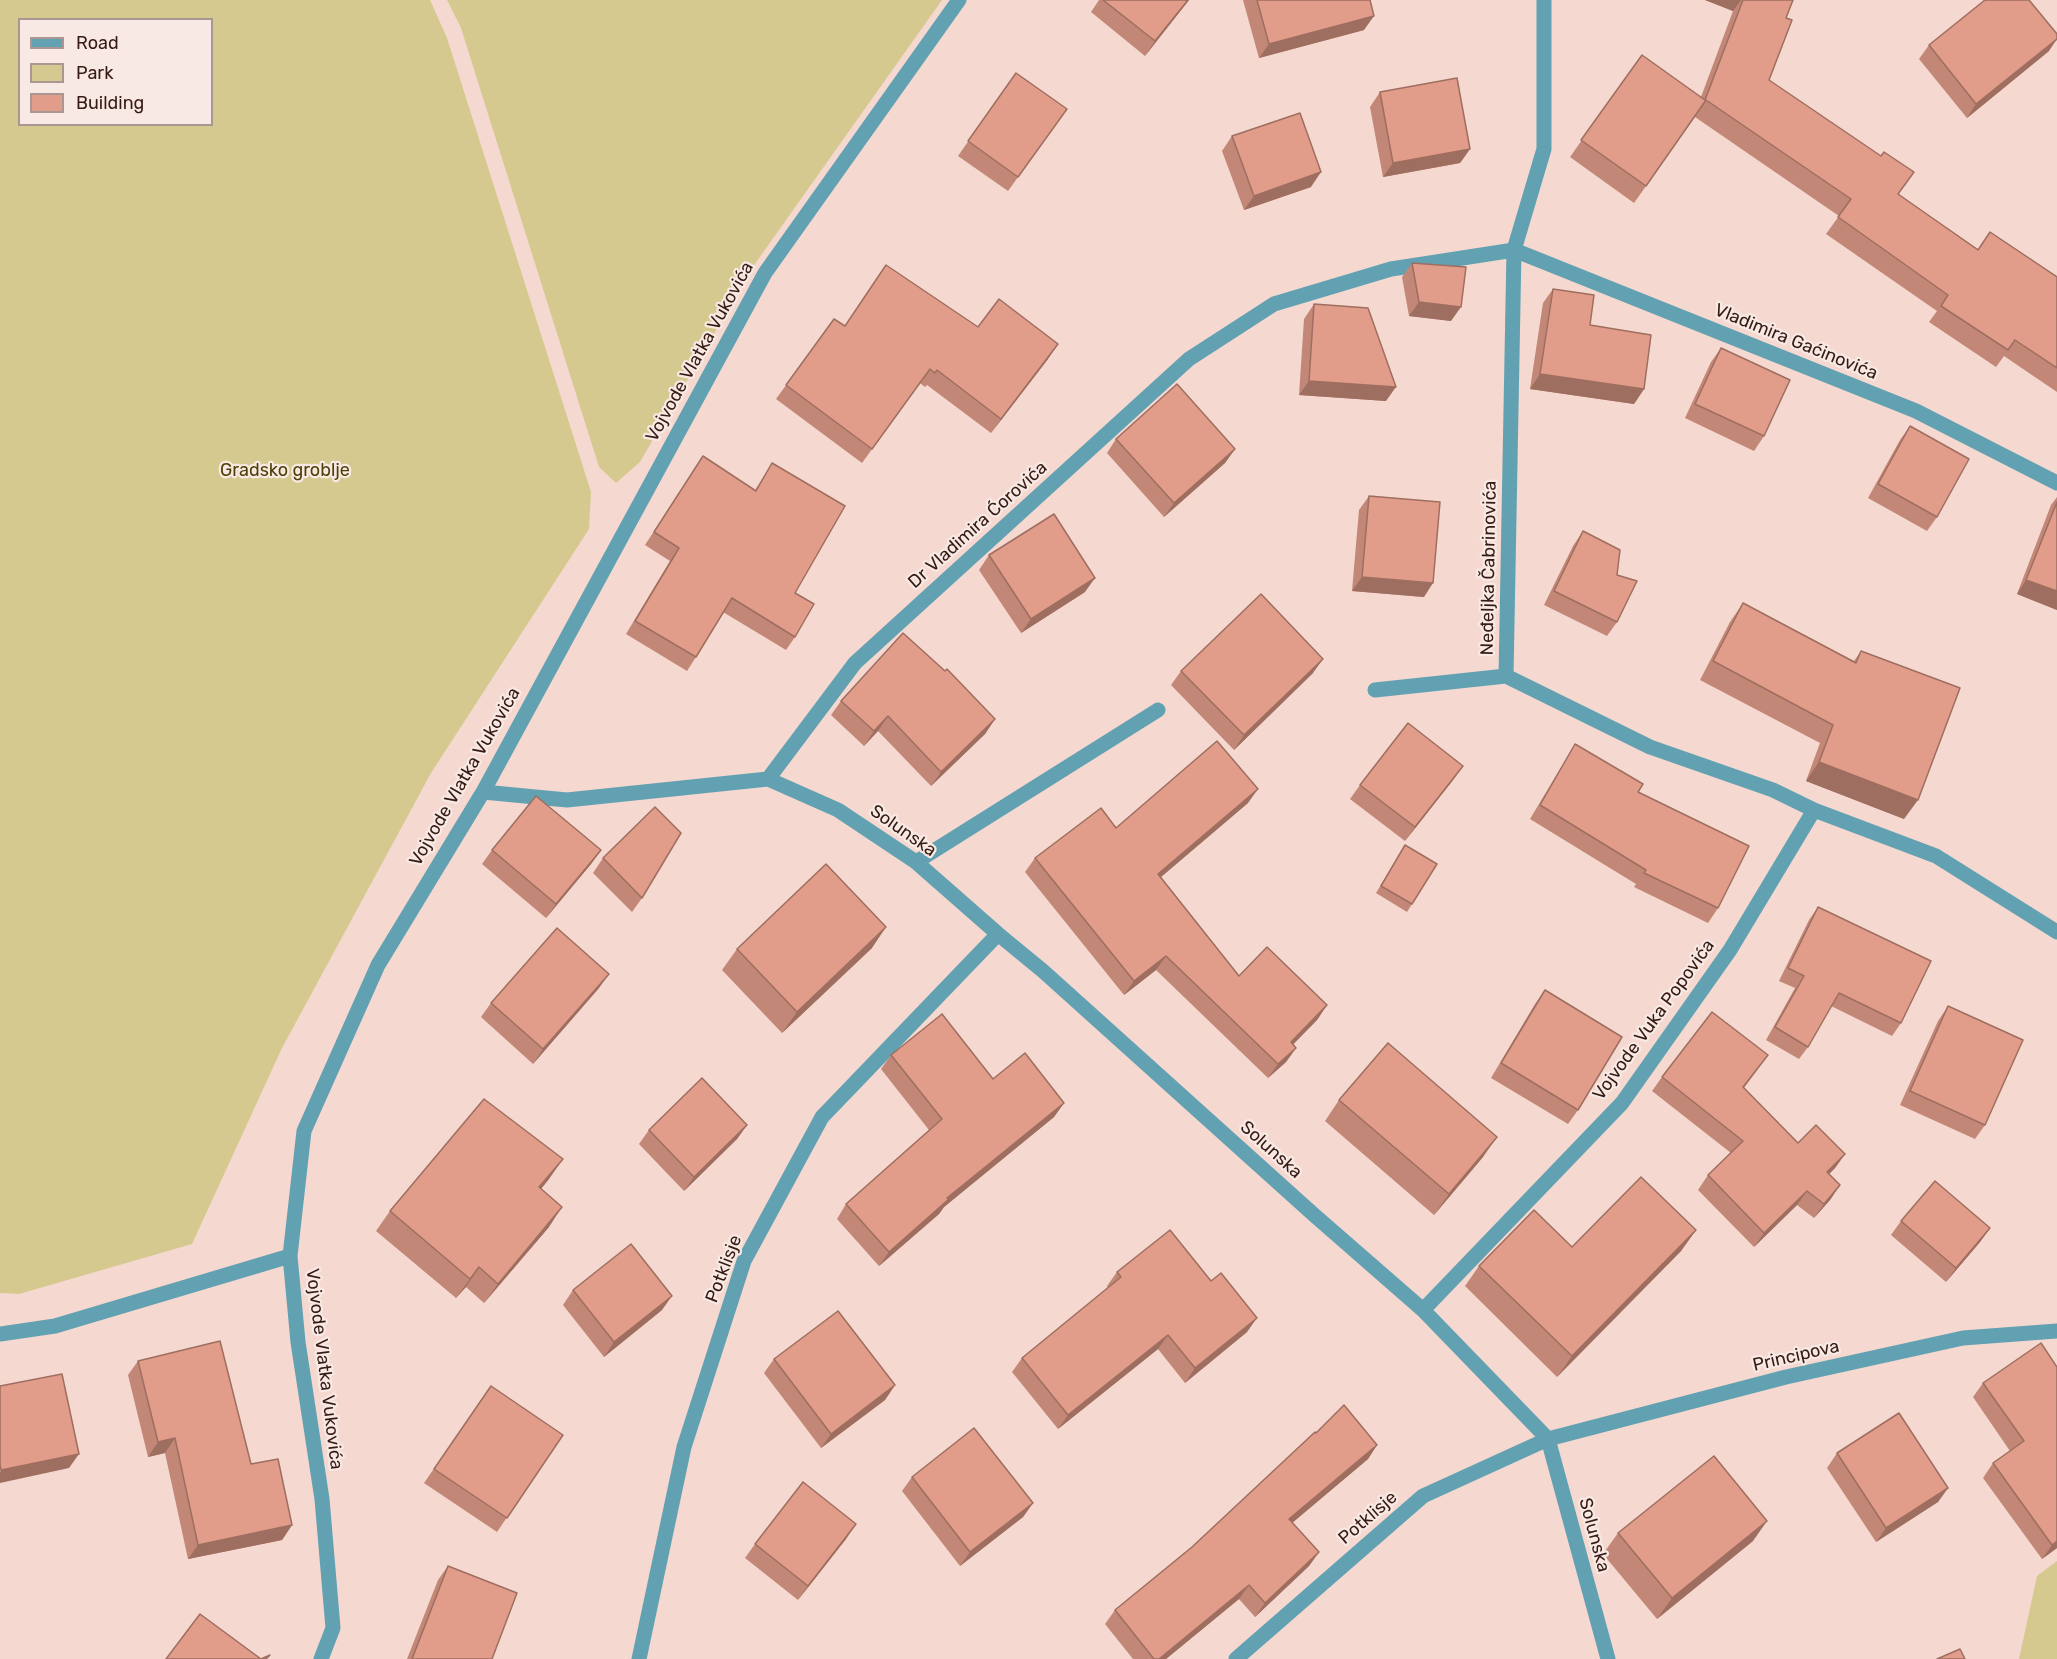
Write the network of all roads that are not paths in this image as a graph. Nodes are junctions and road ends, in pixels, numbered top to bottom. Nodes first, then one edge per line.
1 (959, 0) edge
2 (1544, 0) edge
3 (1514, 250) junction
4 (2057, 483) edge
5 (1506, 676) junction
6 (1375, 690) dead end
7 (1158, 710) dead end
8 (768, 779) junction
9 (483, 792) junction
10 (1814, 810) junction
11 (916, 862) junction
12 (2057, 932) edge
13 (998, 934) junction
14 (290, 1256) junction
15 (1423, 1310) junction
16 (2057, 1331) edge
17 (0, 1334) edge
18 (1548, 1439) junction
19 (321, 1659) edge
20 (639, 1659) edge
21 (1236, 1659) edge
22 (1608, 1659) edge

1 - 9 street, Vojvode Vlatka Vukovića
2 - 3 street, Neđeljka Čabrinovića
3 - 4 street, Vladimira Gaćinovića
3 - 5 street, Neđeljka Čabrinovića
3 - 8 street, Dr Vladimira Ćorovića
5 - 6 street
5 - 10 street, Neđeljka Čabrinovića
7 - 11 street
8 - 9 street
8 - 11 street, Solunska
9 - 14 street, Vojvode Vlatka Vukovića
10 - 12 street, Neđeljka Čabrinovića
10 - 15 street, Vojvode Vuka Popovića
11 - 13 street, Solunska
13 - 15 street, Solunska
13 - 20 street, Potklisje
14 - 17 street
14 - 19 street, Vojvode Vlatka Vukovića
15 - 18 street, Solunska
16 - 18 street, Principova
18 - 21 street, Potklisje
18 - 22 street, Solunska

